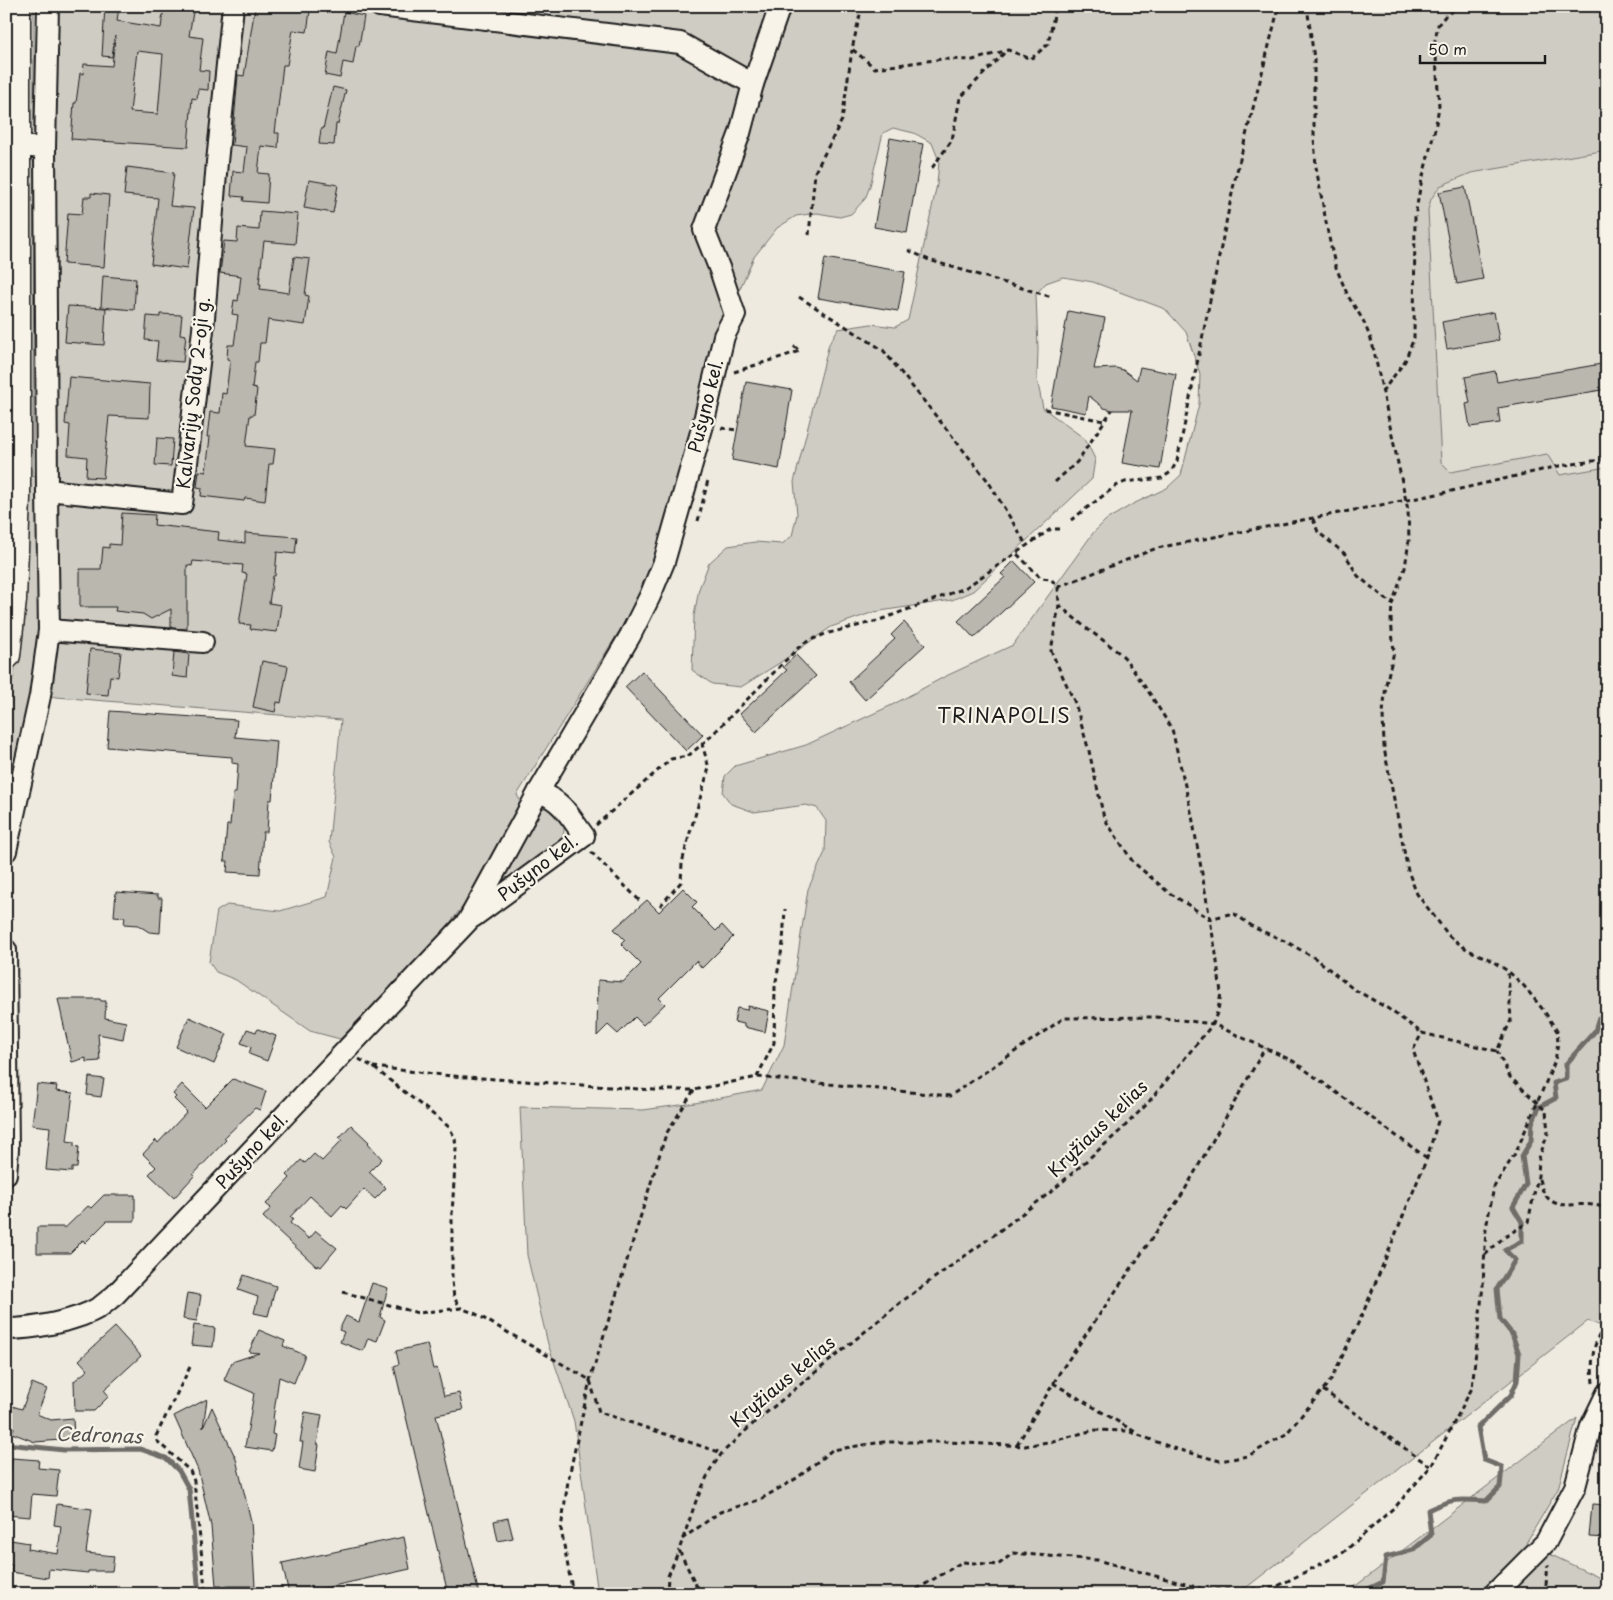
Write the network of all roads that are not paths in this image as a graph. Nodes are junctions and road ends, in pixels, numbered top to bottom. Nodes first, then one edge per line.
1 (16, 6) edge
2 (48, 6) edge
3 (233, 6) edge
4 (380, 6) edge
5 (780, 6) edge
6 (753, 84) junction
7 (16, 146) junction
8 (45, 148) junction
9 (47, 490) junction
10 (9, 600) edge
11 (49, 630) junction
12 (203, 642) dead end
13 (6, 656) edge
14 (539, 790) junction
15 (6, 851) edge
16 (468, 921) junction
17 (6, 950) edge
18 (6, 1174) edge
19 (6, 1329) edge
20 (1603, 1401) edge
21 (1494, 1594) edge

1 - 7 main road
2 - 8 street
3 - 9 street, Kalvarijų Sodų 2-oji g.
4 - 6 street
5 - 6 street, Pušyno kel.
6 - 14 street, Pušyno kel.
7 - 8 street
7 - 10 main road
8 - 9 street
9 - 11 street
10 - 13 main road
11 - 12 street
11 - 15 street
14 - 16 street, Pušyno kel.
14 - 16 street, Pušyno kel.
16 - 19 street, Pušyno kel.
17 - 18 street
20 - 21 street

